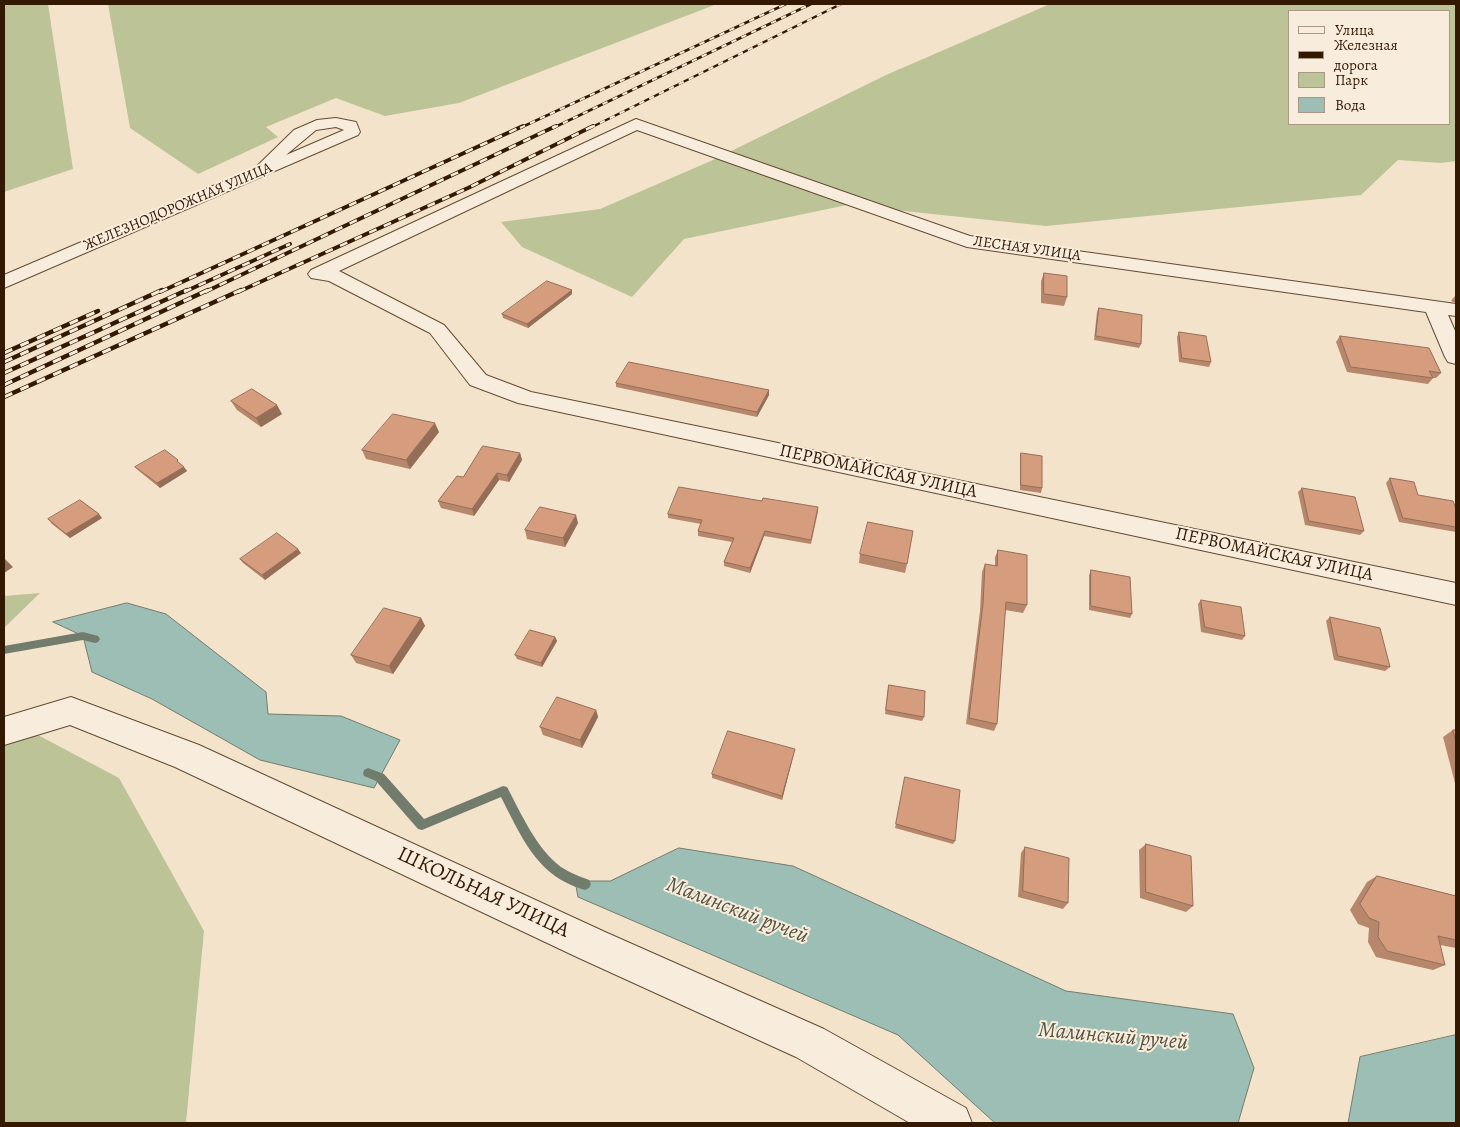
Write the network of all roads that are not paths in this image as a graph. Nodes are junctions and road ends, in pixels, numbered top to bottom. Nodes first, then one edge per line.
1 (636, 124) joint
2 (260, 172) junction
3 (4, 282) edge
4 (1434, 308) junction
5 (1456, 310) edge
6 (1456, 357) edge
7 (1456, 594) edge
8 (4, 731) edge
9 (951, 1123) edge

1 - 4 street, ЛЕСНАЯ УЛИЦА
1 - 7 street, ПЕРВОМАЙСКАЯ УЛИЦА
2 - 2 street, ЖЕЛЕЗНОДОРОЖНАЯ УЛИЦА
2 - 3 street, ЖЕЛЕЗНОДОРОЖНАЯ УЛИЦА
4 - 5 street, ЛЕСНАЯ УЛИЦА
4 - 6 street
8 - 9 street, ШКОЛЬНАЯ УЛИЦА

